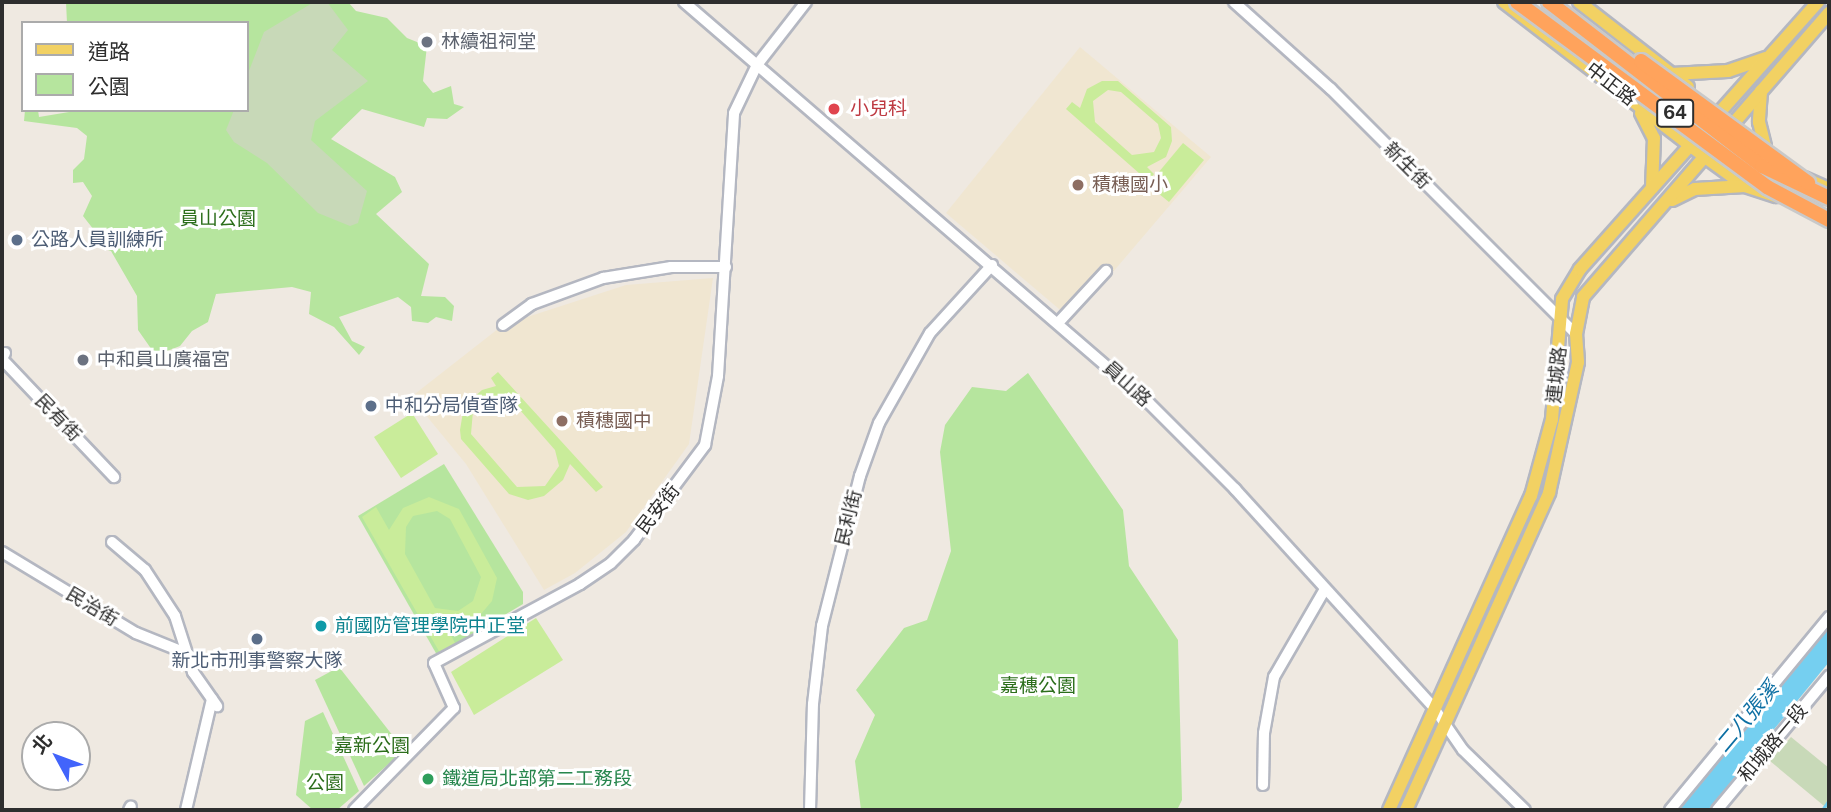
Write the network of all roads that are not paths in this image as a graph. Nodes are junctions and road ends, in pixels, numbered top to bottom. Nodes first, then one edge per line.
1 (684, 2) edge
2 (806, 2) edge
3 (1234, 2) edge
4 (1504, 2) edge
5 (1517, 2) edge
6 (1530, 2) edge
7 (1542, 2) edge
8 (1549, 2) edge
9 (1564, 2) edge
10 (1579, 2) edge
11 (1818, 2) edge
12 (1829, 13) edge
13 (1769, 57) junction
14 (757, 65) junction
15 (1671, 74) junction
16 (1762, 90) junction
17 (1629, 99) junction
18 (1716, 117) junction
19 (1730, 127) junction
20 (1695, 141) junction
21 (1765, 146) junction
22 (1709, 152) junction
23 (1735, 152) junction
24 (1795, 173) junction
25 (1745, 186) junction
26 (1829, 189) edge
27 (1652, 190) junction
28 (1829, 199) edge
29 (1658, 210) junction
30 (1829, 211) edge
31 (1829, 220) edge
32 (992, 265) junction
33 (726, 267) junction
34 (1106, 271) dead end
35 (1560, 315) junction
36 (1058, 323) junction
37 (503, 325) dead end
38 (1576, 334) junction
39 (4, 356) edge
40 (114, 477) dead end
41 (112, 542) dead end
42 (2, 552) edge
43 (1325, 589) junction
44 (1829, 617) edge
45 (186, 653) junction
46 (1829, 676) edge
47 (1434, 708) junction
48 (1445, 729) junction
49 (1263, 785) dead end
50 (186, 810) edge
51 (354, 810) edge
52 (810, 810) edge
53 (1389, 810) edge
54 (1406, 810) edge
55 (1525, 810) edge
56 (1670, 810) edge
57 (1717, 810) edge

1 - 14 street, 員山路
2 - 14 street, 民安街
3 - 35 street, 新生街
4 - 17 main road, 中正路
5 - 31 highway, bridge
6 - 30 highway, 64, bridge
7 - 23 highway, bridge
8 - 28 highway, 64, bridge
9 - 28 highway, bridge
10 - 15 main road
11 - 13 main road, 連城路
12 - 16 main road, 連城路
13 - 15 main road
13 - 18 main road, 連城路
14 - 32 street, 員山路
14 - 33 street, 民安街
15 - 18 main road
16 - 19 main road, 連城路
16 - 21 main road
17 - 20 main road, 中正路
17 - 27 main road
18 - 19 main road
18 - 20 main road, 連城路
19 - 21 main road
19 - 22 main road, 連城路
19 - 24 main road
20 - 22 main road, 中正路
20 - 27 main road, 連城路
21 - 24 main road
22 - 25 main road, 中正路
22 - 29 main road, 連城路
23 - 28 highway, bridge
23 - 31 highway, bridge
24 - 26 main road
25 - 29 main road
25 - 31 main road, 中正路
27 - 35 main road, 連城路
29 - 38 main road, 連城路
32 - 36 street, 員山路
32 - 52 street, 民利街
33 - 37 street
33 - 51 street, 民安街
34 - 36 street
35 - 38 street, 新生街
35 - 47 main road, 連城路
36 - 43 street, 員山路
38 - 48 main road, 連城路
39 - 40 street, 民有街
41 - 45 street
42 - 45 street, 民治街
43 - 47 street, 員山路
43 - 49 street
44 - 56 street, 和城路一段
45 - 50 street
46 - 57 street, 和城路一段
47 - 48 street, 員山路
47 - 53 main road, 連城路
48 - 54 main road, 連城路
48 - 55 street, 員山路

